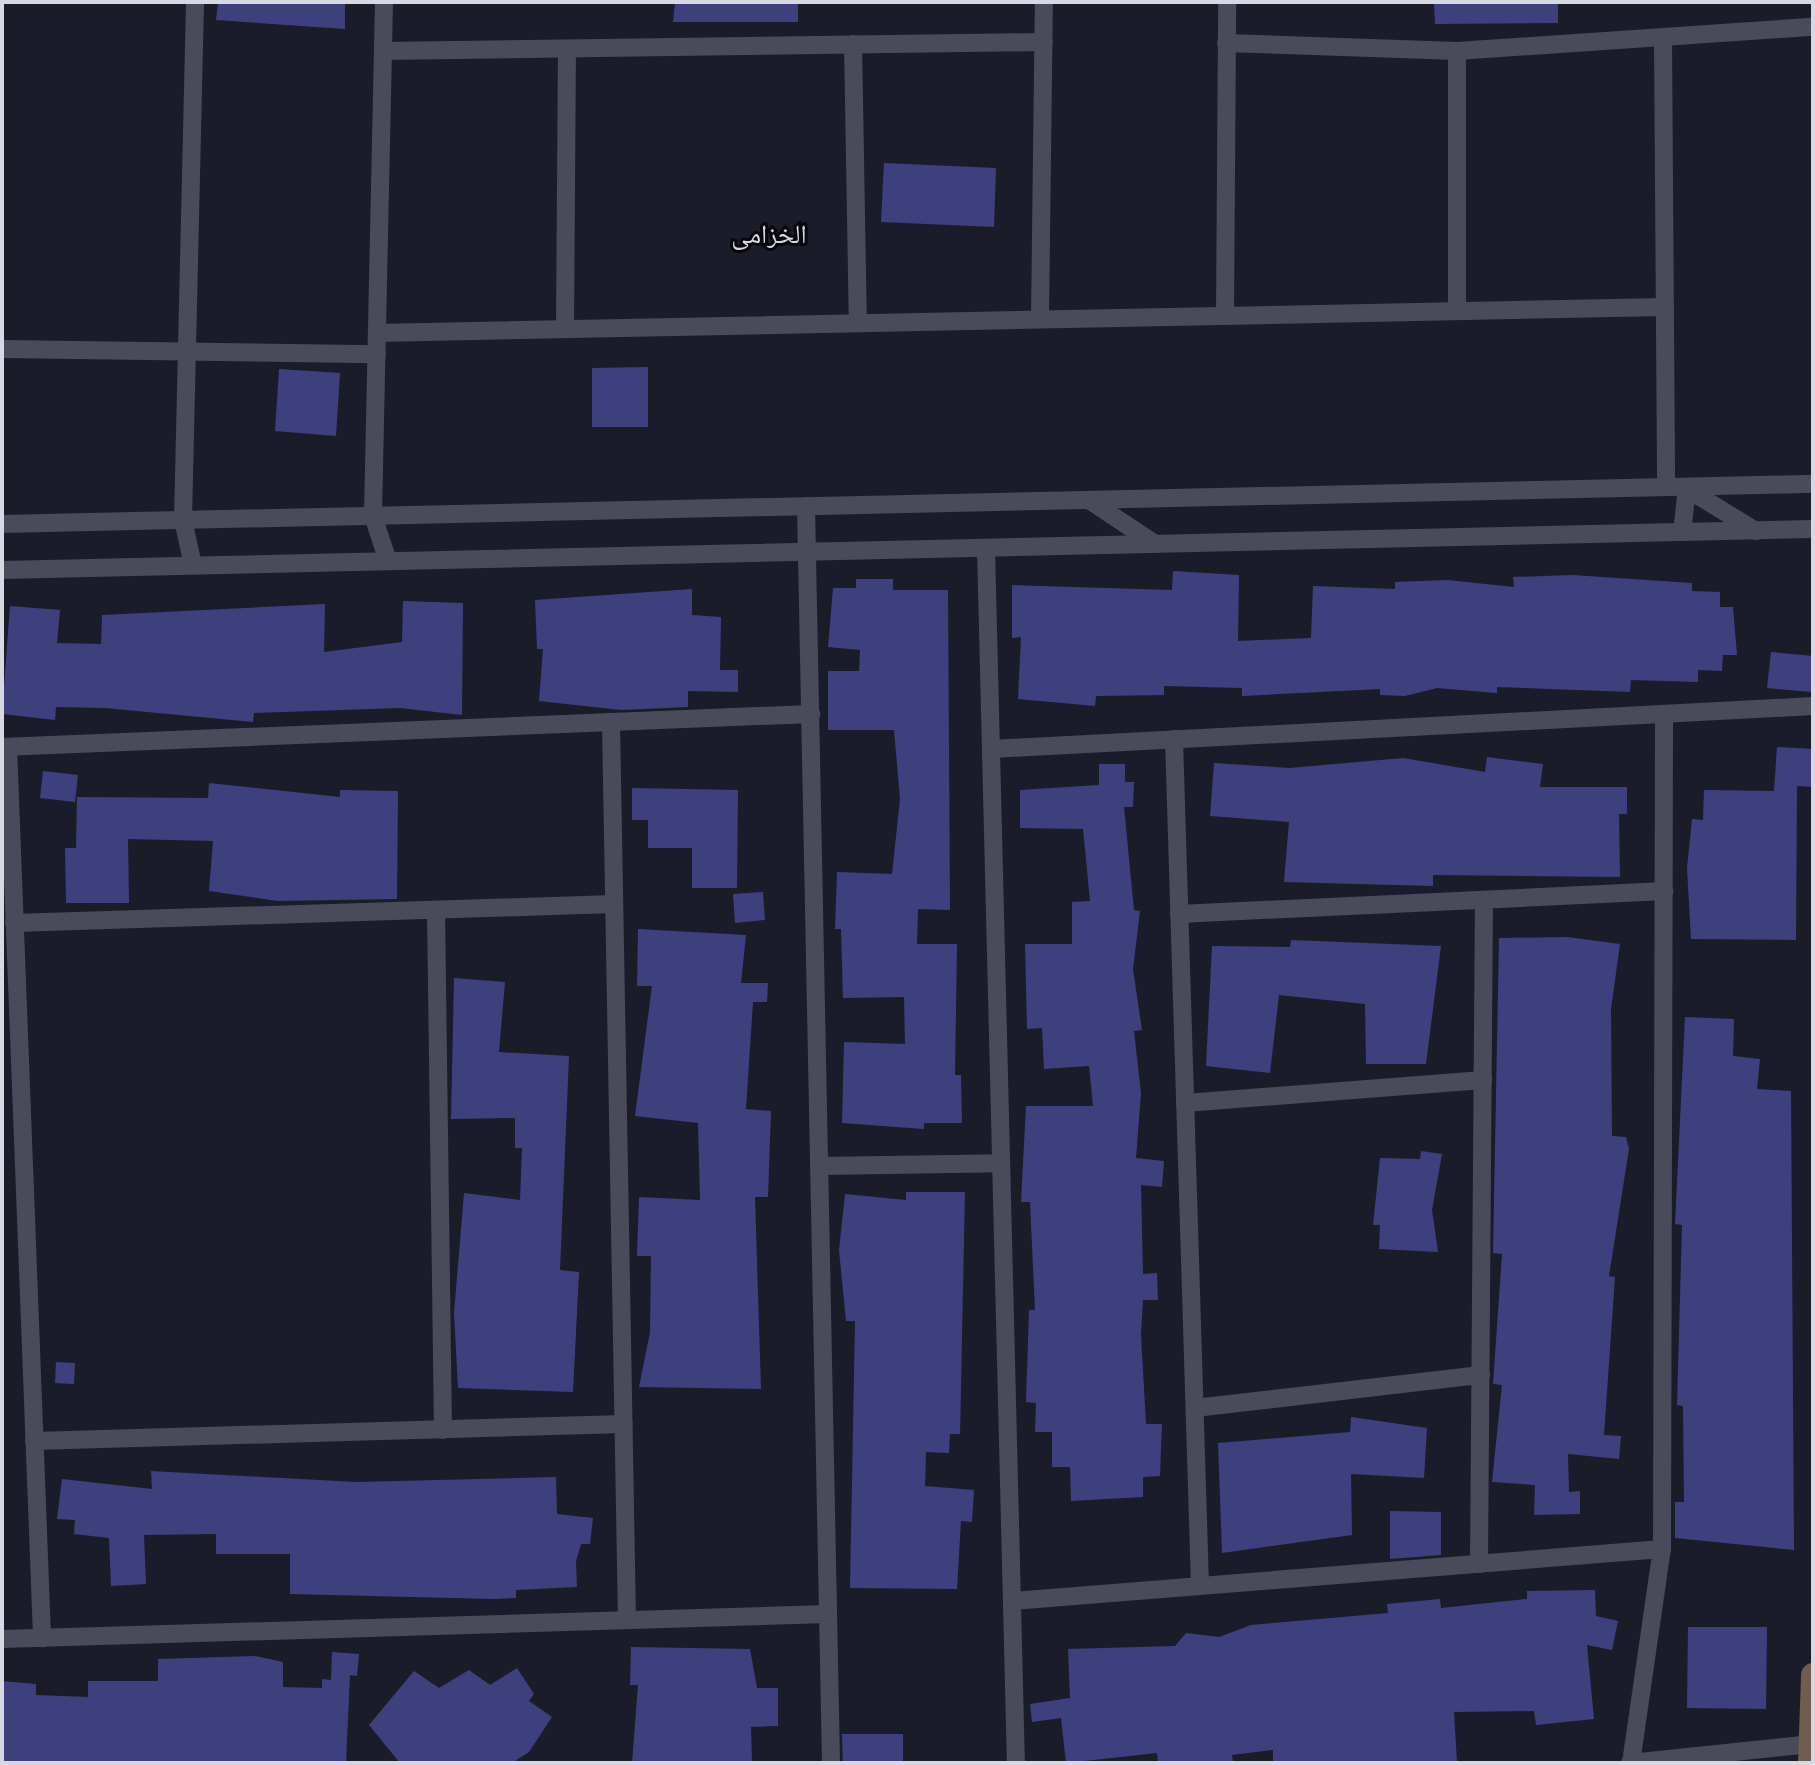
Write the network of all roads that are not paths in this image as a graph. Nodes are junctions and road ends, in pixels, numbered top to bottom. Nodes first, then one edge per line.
1 (195, 2) edge
2 (384, 2) edge
3 (1044, 2) edge
4 (1227, 2) edge
5 (1813, 27) edge
6 (1663, 39) junction
7 (1044, 42) junction
8 (1226, 43) junction
9 (853, 44) junction
10 (567, 49) junction
11 (383, 51) junction
12 (1457, 51) junction
13 (1665, 307) junction
14 (1457, 311) junction
15 (1225, 316) junction
16 (1040, 319) junction
17 (858, 323) junction
18 (565, 329) junction
19 (377, 333) junction
20 (187, 346) junction
21 (2, 349) edge
22 (377, 354) junction
23 (1813, 484) edge
24 (1666, 487) junction
25 (1089, 500) junction
26 (806, 506) junction
27 (373, 516) junction
28 (183, 520) junction
29 (2, 524) edge
30 (1813, 529) edge
31 (1756, 531) junction
32 (1682, 532) junction
33 (1155, 544) junction
34 (986, 548) junction
35 (808, 552) junction
36 (388, 561) junction
37 (193, 565) junction
38 (2, 570) edge
39 (1813, 706) edge
40 (811, 714) junction
41 (1664, 714) junction
42 (611, 722) junction
43 (1174, 739) junction
44 (5, 747) edge
45 (991, 749) junction
46 (1664, 891) junction
47 (1484, 900) junction
48 (614, 904) junction
49 (436, 910) junction
50 (1179, 914) junction
51 (14, 923) junction
52 (1483, 1080) junction
53 (1185, 1103) junction
54 (1001, 1163) junction
55 (819, 1166) junction
56 (1481, 1375) junction
57 (1195, 1408) junction
58 (624, 1424) junction
59 (443, 1430) junction
60 (34, 1441) junction
61 (1662, 1549) junction
62 (1479, 1564) junction
63 (1200, 1586) junction
64 (1012, 1601) junction
65 (828, 1614) junction
66 (627, 1620) junction
67 (42, 1638) junction
68 (2, 1639) edge
69 (1813, 1675) edge
70 (1810, 1754) edge
71 (831, 1763) edge
72 (1016, 1763) edge
73 (1631, 1763) edge

1 - 20 street
2 - 11 street
3 - 7 street
4 - 8 street
5 - 6 street
6 - 12 street
6 - 13 street
7 - 9 street
7 - 16 street
8 - 12 street
8 - 15 street
9 - 10 street
9 - 17 street
10 - 11 street
10 - 18 street
11 - 19 street
12 - 14 street
13 - 14 street
13 - 24 street
14 - 15 street
15 - 16 street
16 - 17 street
17 - 18 street
18 - 19 street
19 - 22 street
20 - 21 street
20 - 22 street
20 - 28 street
22 - 27 street
23 - 24 street
24 - 25 street
25 - 26 street
25 - 33 street
26 - 27 street
26 - 35 street
27 - 28 street
27 - 36 street
28 - 29 street
28 - 37 street
30 - 31 street
31 - 32 street
31 - 32 street
32 - 33 street
33 - 34 street
34 - 35 street
34 - 45 street
35 - 36 street
35 - 40 street
36 - 37 street
37 - 38 street
39 - 41 street
40 - 42 street
40 - 55 street
41 - 43 street
41 - 46 street
42 - 44 street
42 - 48 street
43 - 45 street
43 - 50 street
44 - 51 street
45 - 54 street
46 - 47 street
46 - 61 street
47 - 50 street
47 - 52 street
48 - 49 street
48 - 58 street
49 - 51 street
49 - 59 street
50 - 53 street
51 - 60 street
52 - 53 street
52 - 56 street
53 - 57 street
54 - 55 street
54 - 64 street
55 - 65 street
56 - 57 street
56 - 62 street
57 - 63 street
58 - 59 street
58 - 66 street
59 - 60 street
60 - 67 street
61 - 62 street
61 - 73 street
62 - 63 street
63 - 64 street
64 - 72 street
65 - 66 street
65 - 71 street
66 - 67 street
67 - 68 street
69 - 70 street
70 - 73 street

